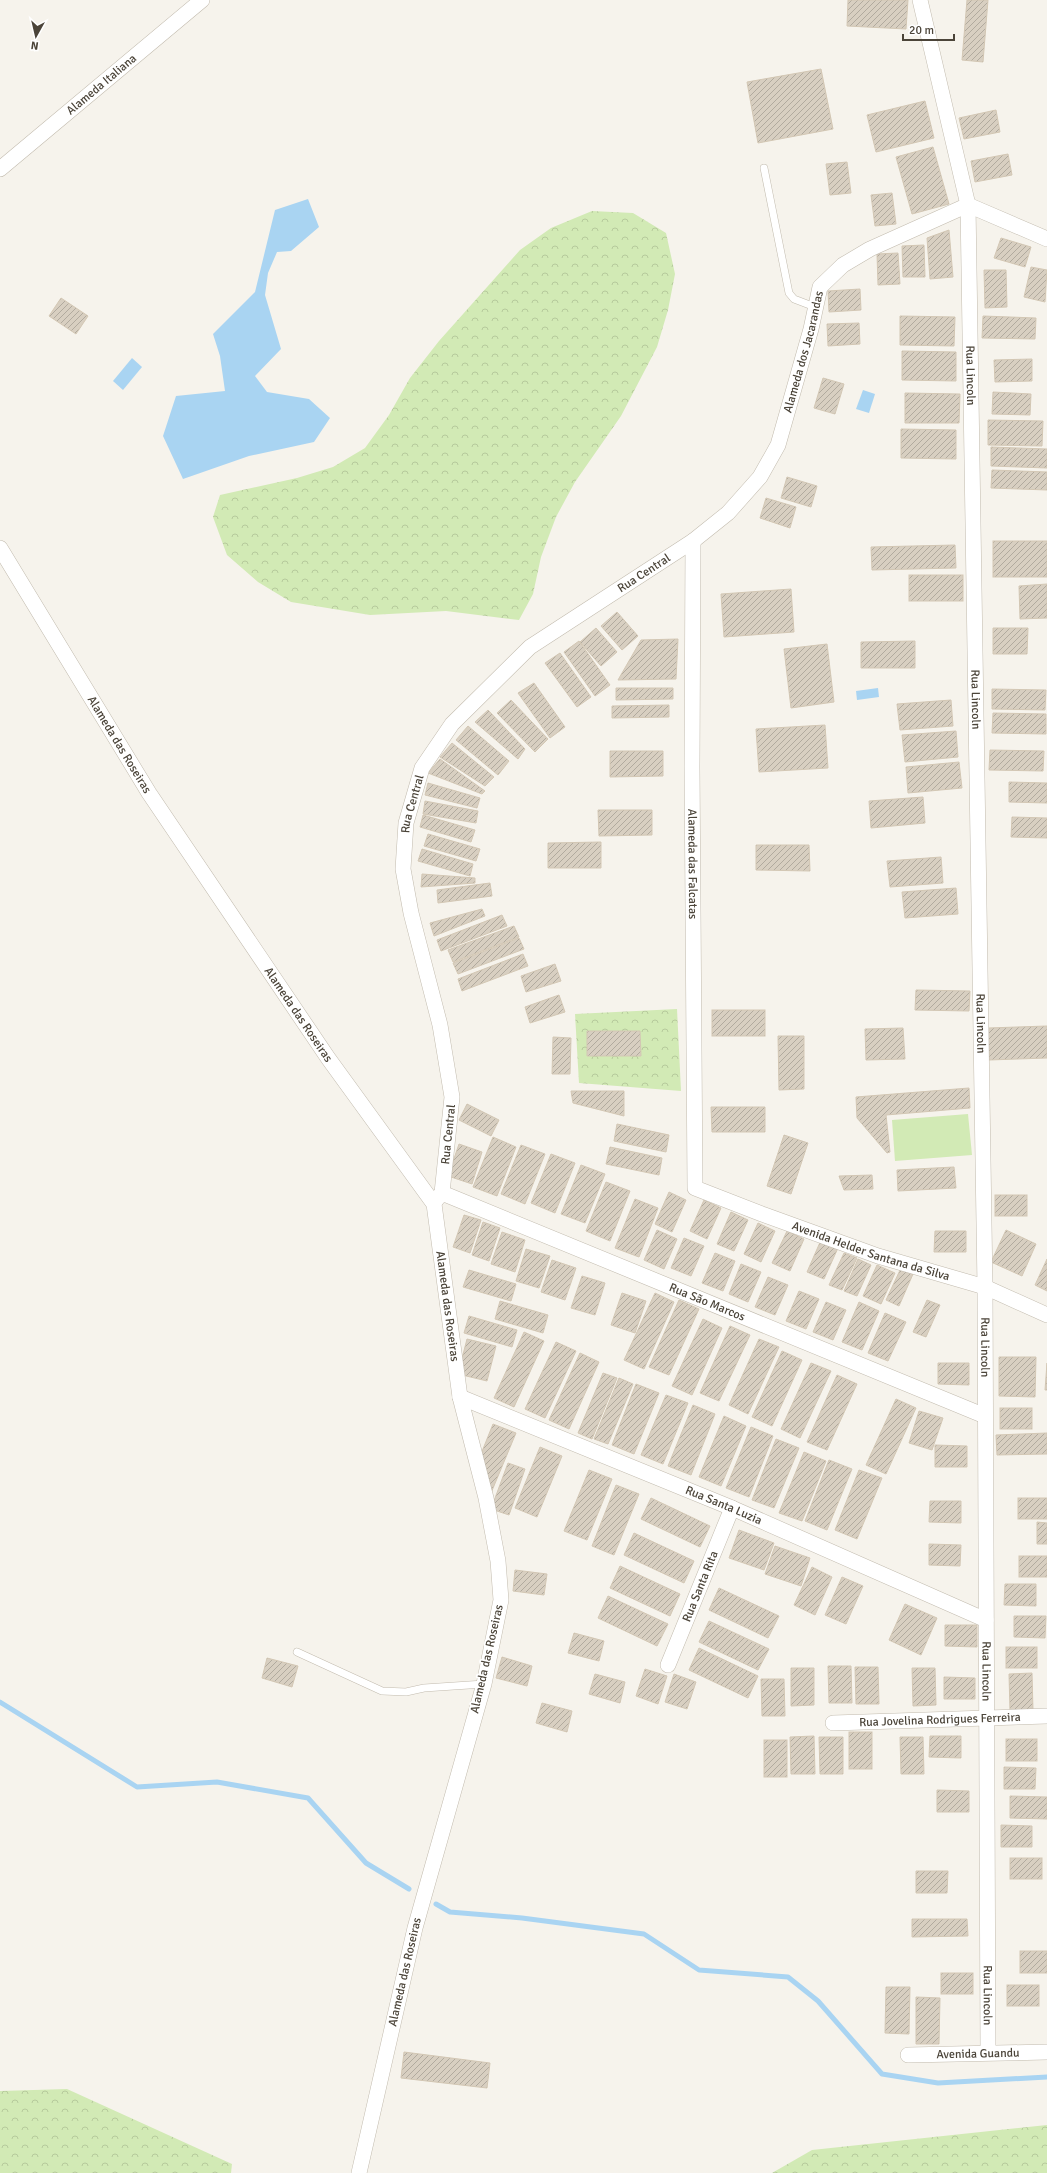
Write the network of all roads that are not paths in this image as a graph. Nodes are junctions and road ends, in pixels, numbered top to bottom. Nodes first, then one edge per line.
1 (202, 0) edge
2 (920, 0) edge
3 (0, 168) edge
4 (764, 168) dead end
5 (968, 205) junction
6 (1047, 239) edge
7 (815, 307) junction
8 (693, 541) junction
9 (0, 548) edge
10 (695, 1188) joint
11 (438, 1198) junction
12 (985, 1287) junction
13 (1047, 1315) edge
14 (460, 1397) junction
15 (985, 1416) junction
16 (732, 1508) junction
17 (986, 1620) junction
18 (297, 1652) dead end
19 (668, 1665) dead end
20 (484, 1684) junction
21 (1047, 1716) edge
22 (986, 1719) junction
23 (833, 1723) dead end
24 (988, 2052) junction
25 (1047, 2052) edge
26 (908, 2055) dead end
27 (359, 2173) edge

1 - 3 street, Alameda Italiana
2 - 5 street, Rua Lincoln
4 - 7 lane
5 - 6 street
5 - 7 street, Alameda dos Jacarandas
5 - 12 street, Rua Lincoln
7 - 8 street, Alameda dos Jacarandas
8 - 10 street, Alameda das Falcatas
8 - 11 street, Rua Central
9 - 11 street, Alameda das Roseiras
10 - 12 street, Avenida Helder Santana da Silva
11 - 14 street, Alameda das Roseiras
11 - 15 street, Rua São Marcos
12 - 13 street, Avenida Helder Santana da Silva
12 - 15 street, Rua Lincoln
14 - 16 street, Rua Santa Luzia
14 - 20 street, Alameda das Roseiras
15 - 17 street, Rua Lincoln
16 - 17 street, Rua Santa Luzia
16 - 19 street, Rua Santa Rita
17 - 22 street, Rua Lincoln
18 - 20 lane
20 - 27 street, Alameda das Roseiras
21 - 22 street, Rua Jovelina Rodrigues Ferreira
22 - 23 street, Rua Jovelina Rodrigues Ferreira
22 - 24 street, Rua Lincoln
24 - 25 street, Avenida Guandu
24 - 26 street, Avenida Guandu

